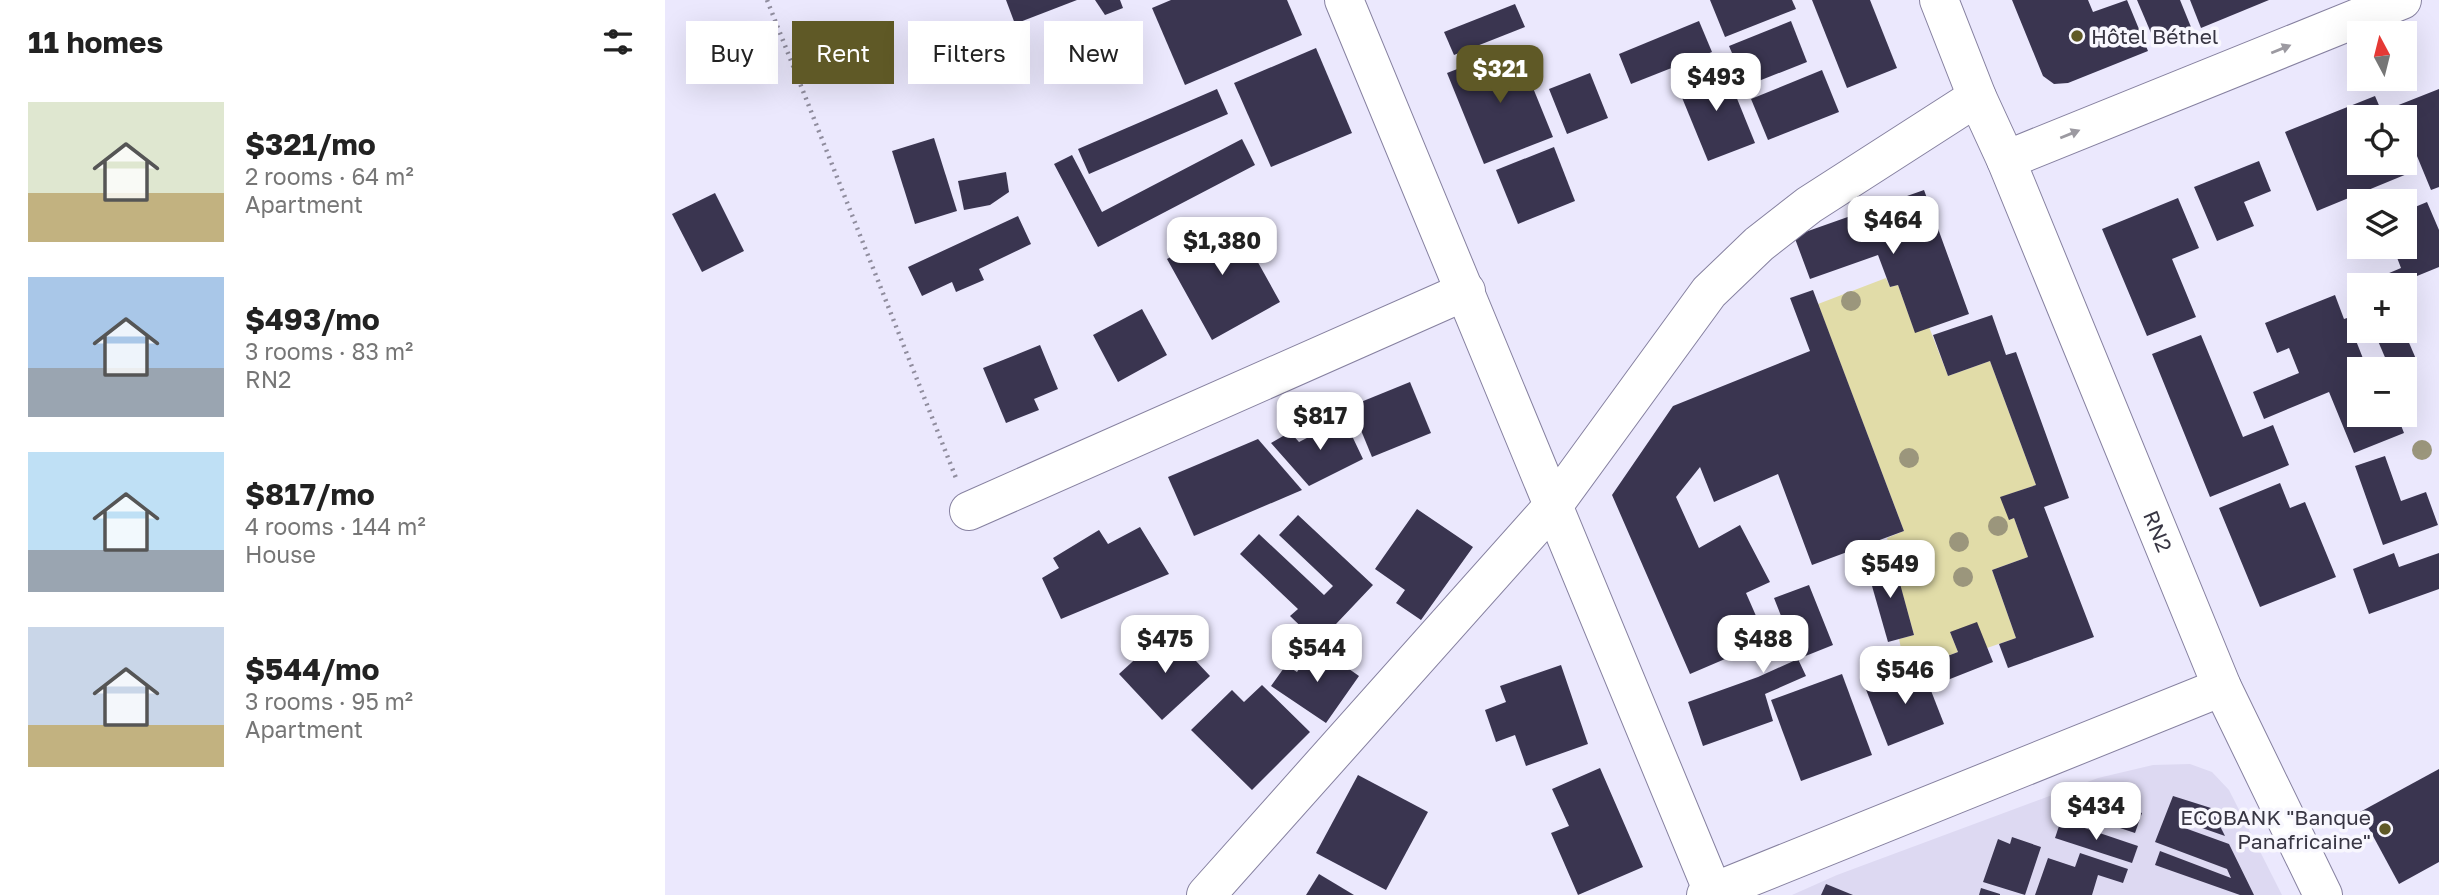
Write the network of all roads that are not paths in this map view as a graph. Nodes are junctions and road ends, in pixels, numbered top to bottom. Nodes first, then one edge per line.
1 (1344, 0) edge
2 (1938, 0) edge
3 (2402, 0) edge
4 (1977, 97) junction
5 (2006, 160) junction
6 (1466, 291) junction
7 (1553, 506) junction
8 (969, 511) road end
9 (2222, 687) junction
10 (1709, 894) edge
11 (1206, 895) edge
12 (2323, 895) edge

1 - 6 street
2 - 4 street, RN2
5 -> 3 street
4 - 5 street, RN2
4 - 7 street
5 - 9 street, RN2
6 - 7 street
6 - 8 street
7 - 10 street
7 - 11 street
9 - 10 street
9 - 12 street, RN2

